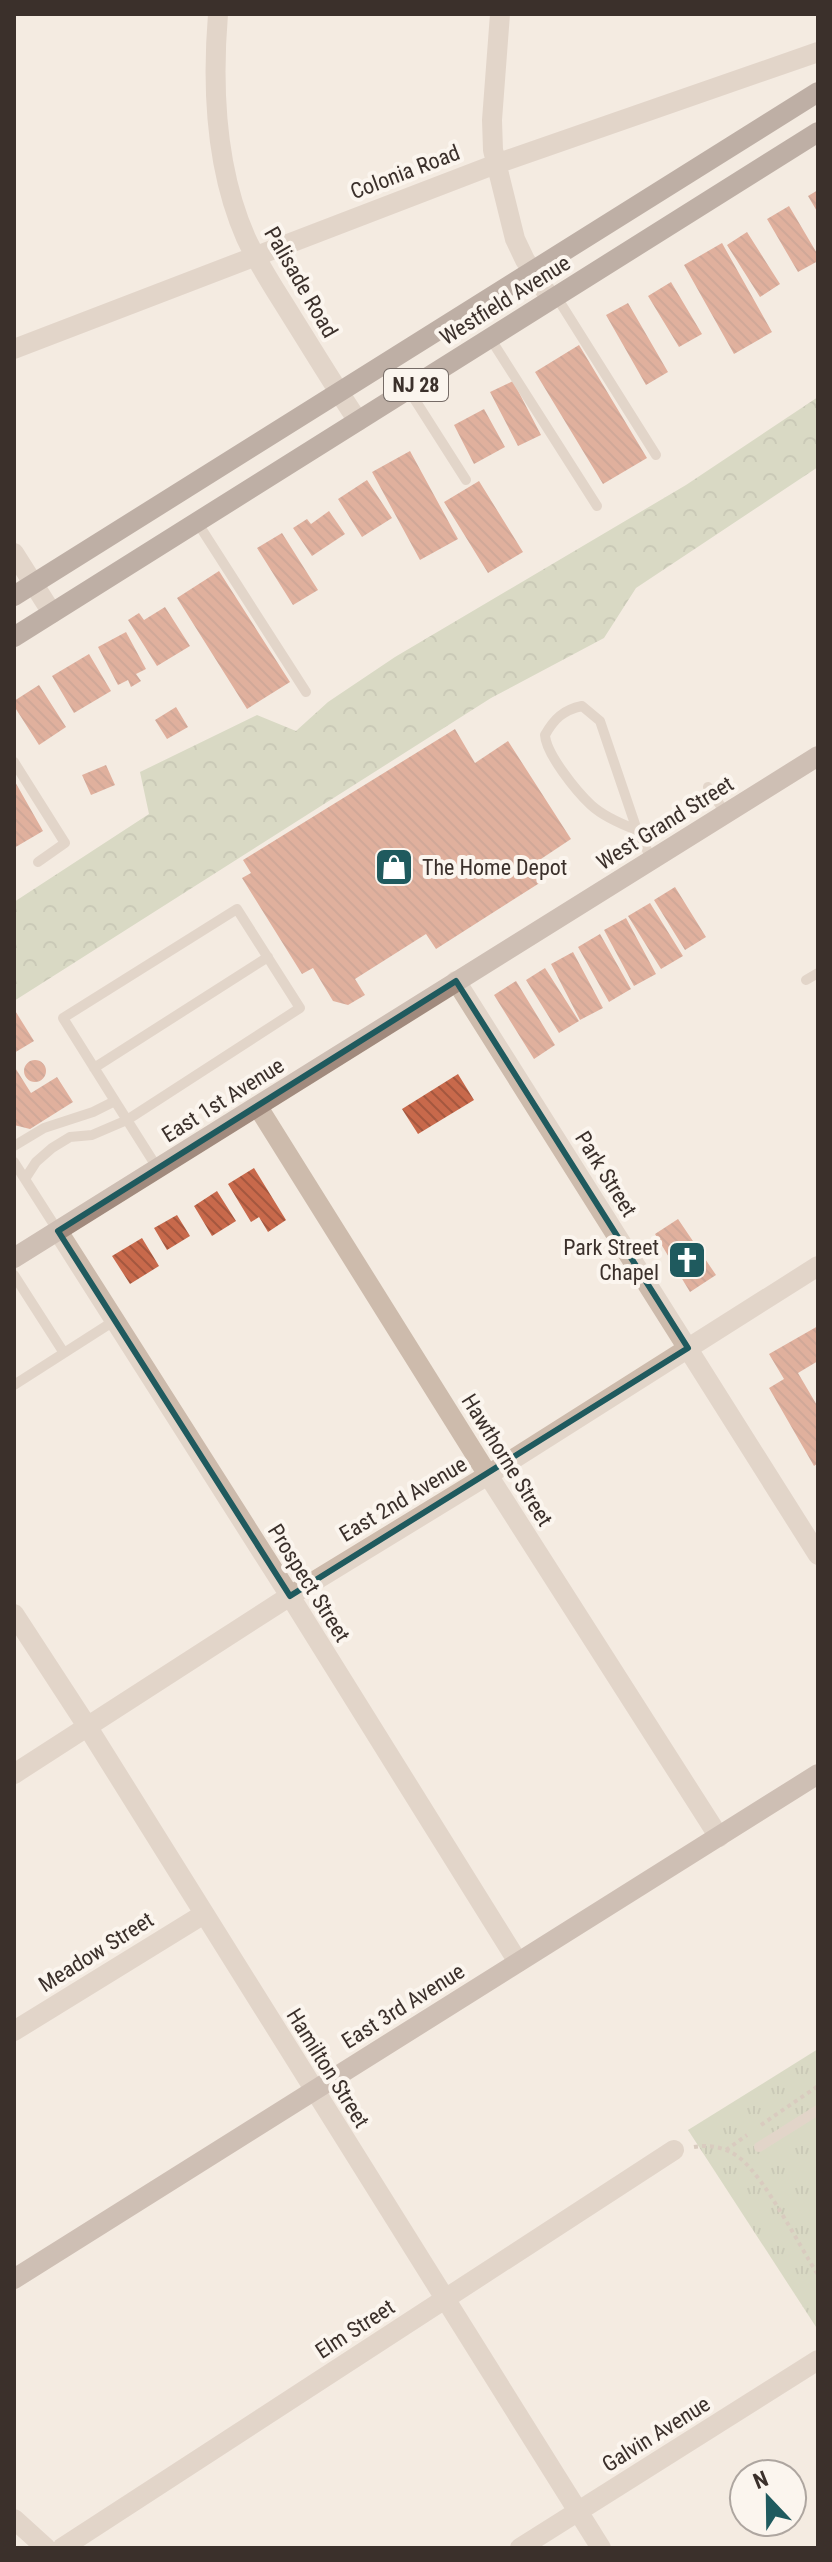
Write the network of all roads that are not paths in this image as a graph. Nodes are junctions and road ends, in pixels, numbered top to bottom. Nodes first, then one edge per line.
1 (218, 14) edge
2 (500, 14) edge
3 (818, 52) edge
4 (818, 92) edge
5 (818, 132) edge
6 (496, 164) junction
7 (255, 255) junction
8 (532, 271) junction
9 (553, 298) junction
10 (490, 338) junction
11 (14, 349) edge
12 (408, 389) junction
13 (339, 392) junction
14 (358, 421) junction
15 (656, 455) dead end
16 (466, 480) dead end
17 (597, 506) dead end
18 (197, 522) junction
19 (14, 553) edge
20 (33, 584) junction
21 (14, 596) edge
22 (52, 613) junction
23 (14, 637) edge
24 (306, 692) dead end
25 (818, 756) edge
26 (14, 762) edge
27 (708, 787) dead end
28 (726, 814) junction
29 (637, 830) junction
30 (652, 860) junction
31 (38, 862) dead end
32 (268, 957) junction
33 (818, 973) edge
34 (806, 980) dead end
35 (456, 981) junction
36 (94, 1068) junction
37 (115, 1101) junction
38 (258, 1107) junction
39 (127, 1120) junction
40 (14, 1146) edge
41 (14, 1162) edge
42 (158, 1169) junction
43 (25, 1179) junction
44 (58, 1231) junction
45 (14, 1258) edge
46 (818, 1266) edge
47 (14, 1275) edge
48 (114, 1321) junction
49 (688, 1348) junction
50 (64, 1353) junction
51 (14, 1385) edge
52 (488, 1475) junction
53 (818, 1555) edge
54 (290, 1596) junction
55 (14, 1614) edge
56 (87, 1726) junction
57 (14, 1774) edge
58 (818, 1774) edge
59 (719, 1837) junction
60 (204, 1914) junction
61 (518, 1962) junction
62 (14, 2031) edge
63 (314, 2091) junction
64 (818, 2110) edge
65 (759, 2147) dead end
66 (674, 2150) road end
67 (14, 2279) edge
68 (444, 2300) junction
69 (818, 2360) edge
70 (578, 2512) junction
71 (14, 2519) edge
72 (46, 2548) edge
73 (62, 2548) edge
74 (520, 2548) edge
75 (601, 2548) edge

1 - 7 street, Palisade Road
2 - 6 street
3 - 6 street, Colonia Road
4 - 8 main road, Westfield Avenue / NJ 28
5 - 9 main road, Westfield Avenue / NJ 28
6 - 7 street, Colonia Road
6 - 8 street
7 - 11 street, Colonia Road
7 - 13 street, Palisade Road
8 - 9 street
8 - 13 main road, Westfield Avenue / NJ 28
9 - 10 main road, Westfield Avenue / NJ 28
9 - 15 lane
10 - 12 main road, Westfield Avenue / NJ 28
10 - 17 lane
12 - 14 main road, Westfield Avenue / NJ 28
12 - 16 lane
13 - 14 street, Palisade Road
13 - 20 main road, Westfield Avenue / NJ 28
14 - 18 main road, Westfield Avenue / NJ 28
18 - 22 main road, Westfield Avenue / NJ 28
18 - 24 lane
19 - 20 street
20 - 21 main road, Westfield Avenue / NJ 28
20 - 22 street
22 - 23 main road, Westfield Avenue / NJ 28
25 - 28 street, West Grand Street
26 - 31 lane
27 - 28 lane
28 - 30 street, West Grand Street
29 - 29 lane
29 - 30 lane
30 - 35 street, West Grand Street
32 - 36 lane
32 - 36 lane
32 - 39 lane
33 - 34 lane
35 - 38 street, East 1st Avenue
35 - 49 street, Park Street
36 - 37 lane
37 - 39 lane
37 - 40 lane
38 - 42 street, East 1st Avenue
38 - 52 street, Hawthorne Street
39 - 42 lane
39 - 43 lane
41 - 43 lane
42 - 44 street, East 1st Avenue
43 - 44 lane
44 - 45 street, East 1st Avenue
44 - 48 street, Prospect Street
46 - 49 street, East 2nd Avenue
47 - 50 lane
48 - 50 lane
48 - 54 street, Prospect Street
49 - 52 street, East 2nd Avenue
49 - 53 street, Park Street
50 - 51 lane
52 - 54 street, East 2nd Avenue
52 - 59 street, Hawthorne Street
54 - 56 street, East 2nd Avenue
54 - 61 street, Prospect Street
55 - 56 street, Hamilton Street
56 - 57 street, East 2nd Avenue
56 - 60 street, Hamilton Street
58 - 59 street, East 3rd Avenue
59 - 61 street, East 3rd Avenue
60 - 62 street, Meadow Street
60 - 63 street, Hamilton Street
61 - 63 street, East 3rd Avenue
63 - 67 street, East 3rd Avenue
63 - 68 street, Hamilton Street
64 - 65 lane
66 - 68 street, Elm Street
68 - 70 street, Hamilton Street
68 - 73 street, Elm Street
69 - 70 street, Galvin Avenue
70 - 74 street, Galvin Avenue
70 - 75 street, Hamilton Street
71 - 72 street

